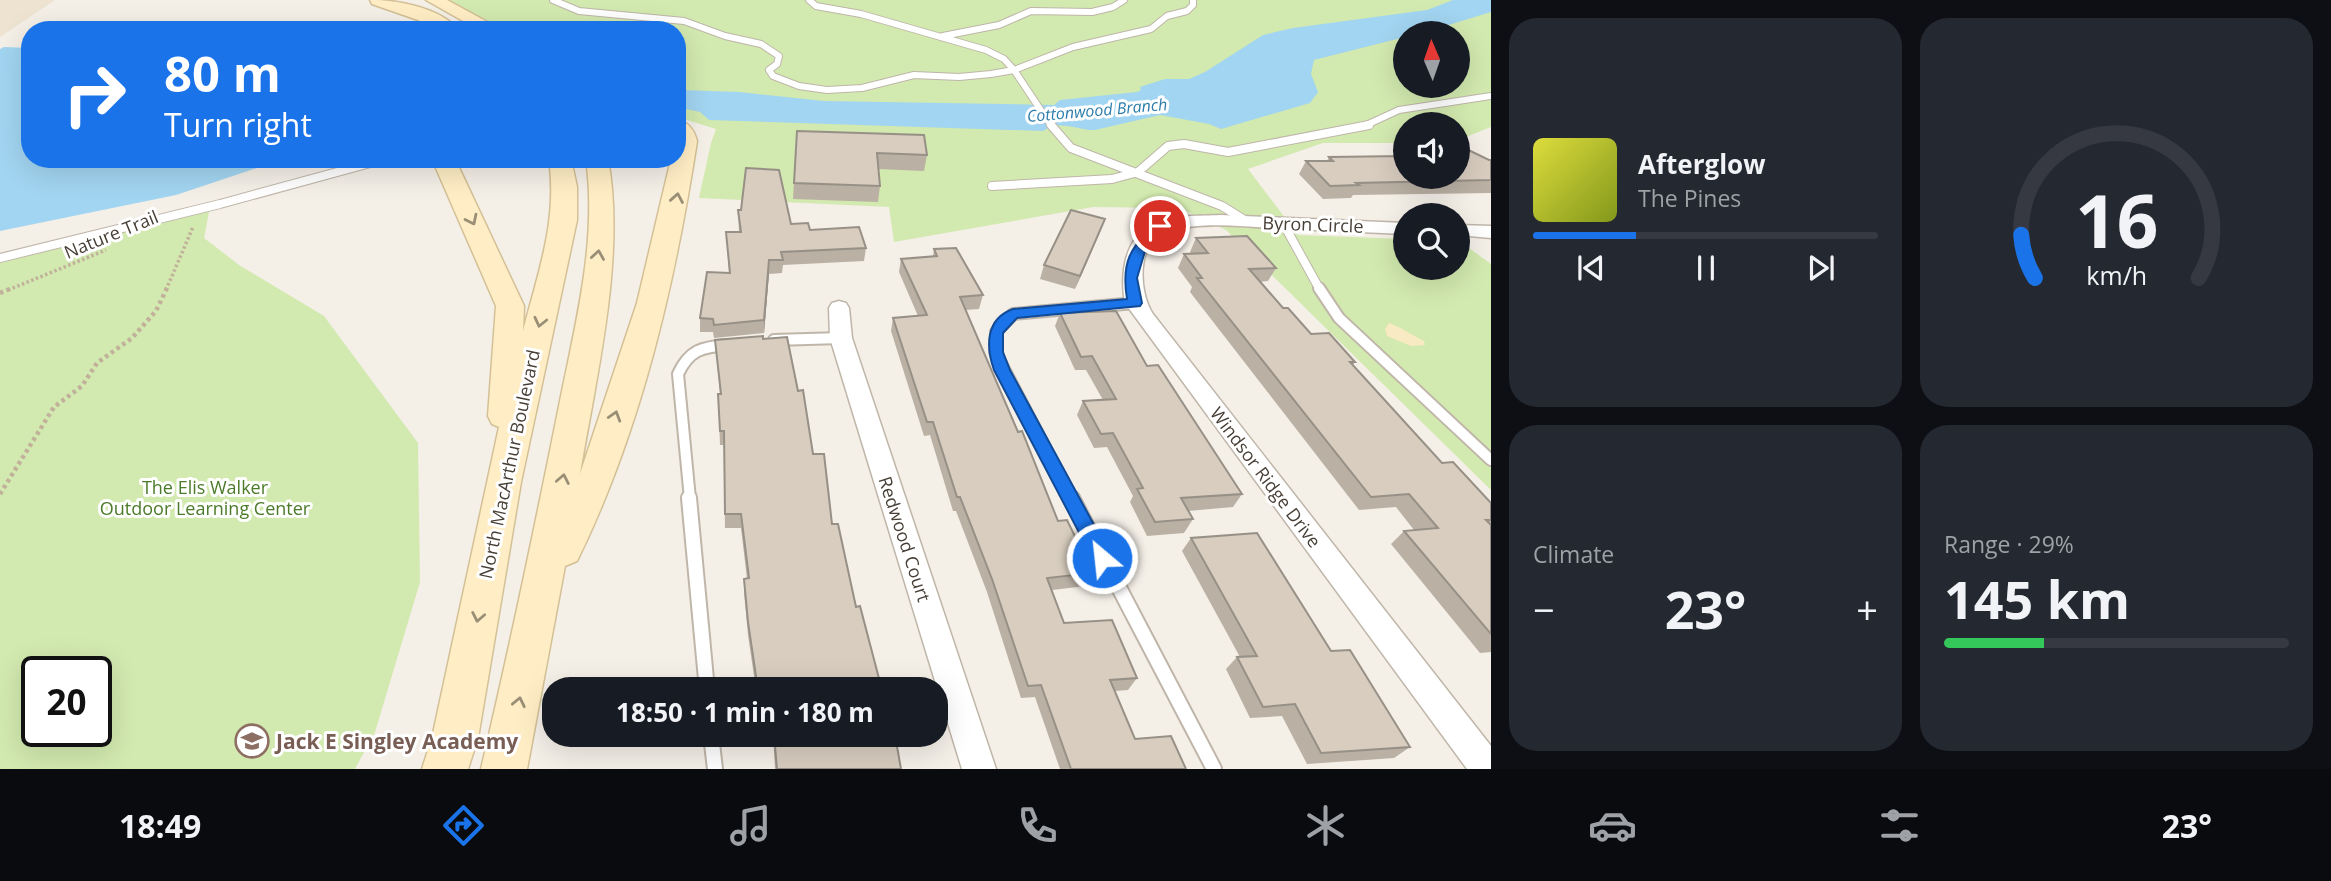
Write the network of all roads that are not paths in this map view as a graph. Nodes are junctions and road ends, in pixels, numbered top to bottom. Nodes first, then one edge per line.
1 (378, 0) edge
2 (434, 0) edge
3 (553, 0) edge
4 (810, 0) edge
5 (1124, 0) edge
6 (1193, 0) edge
7 (433, 21) edge
8 (475, 21) edge
9 (685, 21) edge
10 (686, 21) edge
11 (941, 36) junction
12 (1014, 70) junction
13 (1491, 96) edge
14 (352, 168) edge
15 (447, 168) edge
16 (561, 168) edge
17 (598, 168) edge
18 (682, 168) edge
19 (1138, 173) junction
20 (992, 186) dead end
21 (1233, 220) junction
22 (1283, 223) junction
23 (1393, 228) edge
24 (1470, 231) edge
25 (1491, 232) edge
26 (0, 258) edge
27 (1135, 303) junction
28 (839, 308) dead end
29 (841, 338) junction
30 (762, 341) edge
31 (736, 344) edge
32 (1491, 460) edge
33 (503, 482) junction
34 (537, 617) junction
35 (705, 677) edge
36 (712, 747) edge
37 (444, 769) edge
38 (504, 769) edge
39 (715, 769) edge
40 (979, 769) edge
41 (1214, 769) edge
42 (1488, 769) edge

1 - 7 main road
2 - 8 main road
3 - 9 lane
4 - 11 lane
5 - 11 lane
6 - 12 lane
10 - 12 lane
11 - 12 lane
12 - 19 lane
13 - 19 lane
14 - 26 lane
15 -> 33 main road
16 -> 33 main road, North MacArthur Boulevard
34 -> 17 main road
34 -> 18 main road
19 - 20 lane
19 - 21 lane
21 - 22 street, Byron Circle
21 - 27 street
22 - 23 street, Byron Circle
22 - 32 lane
24 - 25 street
27 - 41 lane
27 - 42 street, Windsor Ridge Drive
28 - 29 street, Redwood Court
29 - 30 lane
29 - 40 street, Redwood Court
31 - 35 lane
33 -> 37 main road, North MacArthur Boulevard
38 -> 34 main road
36 - 39 lane

